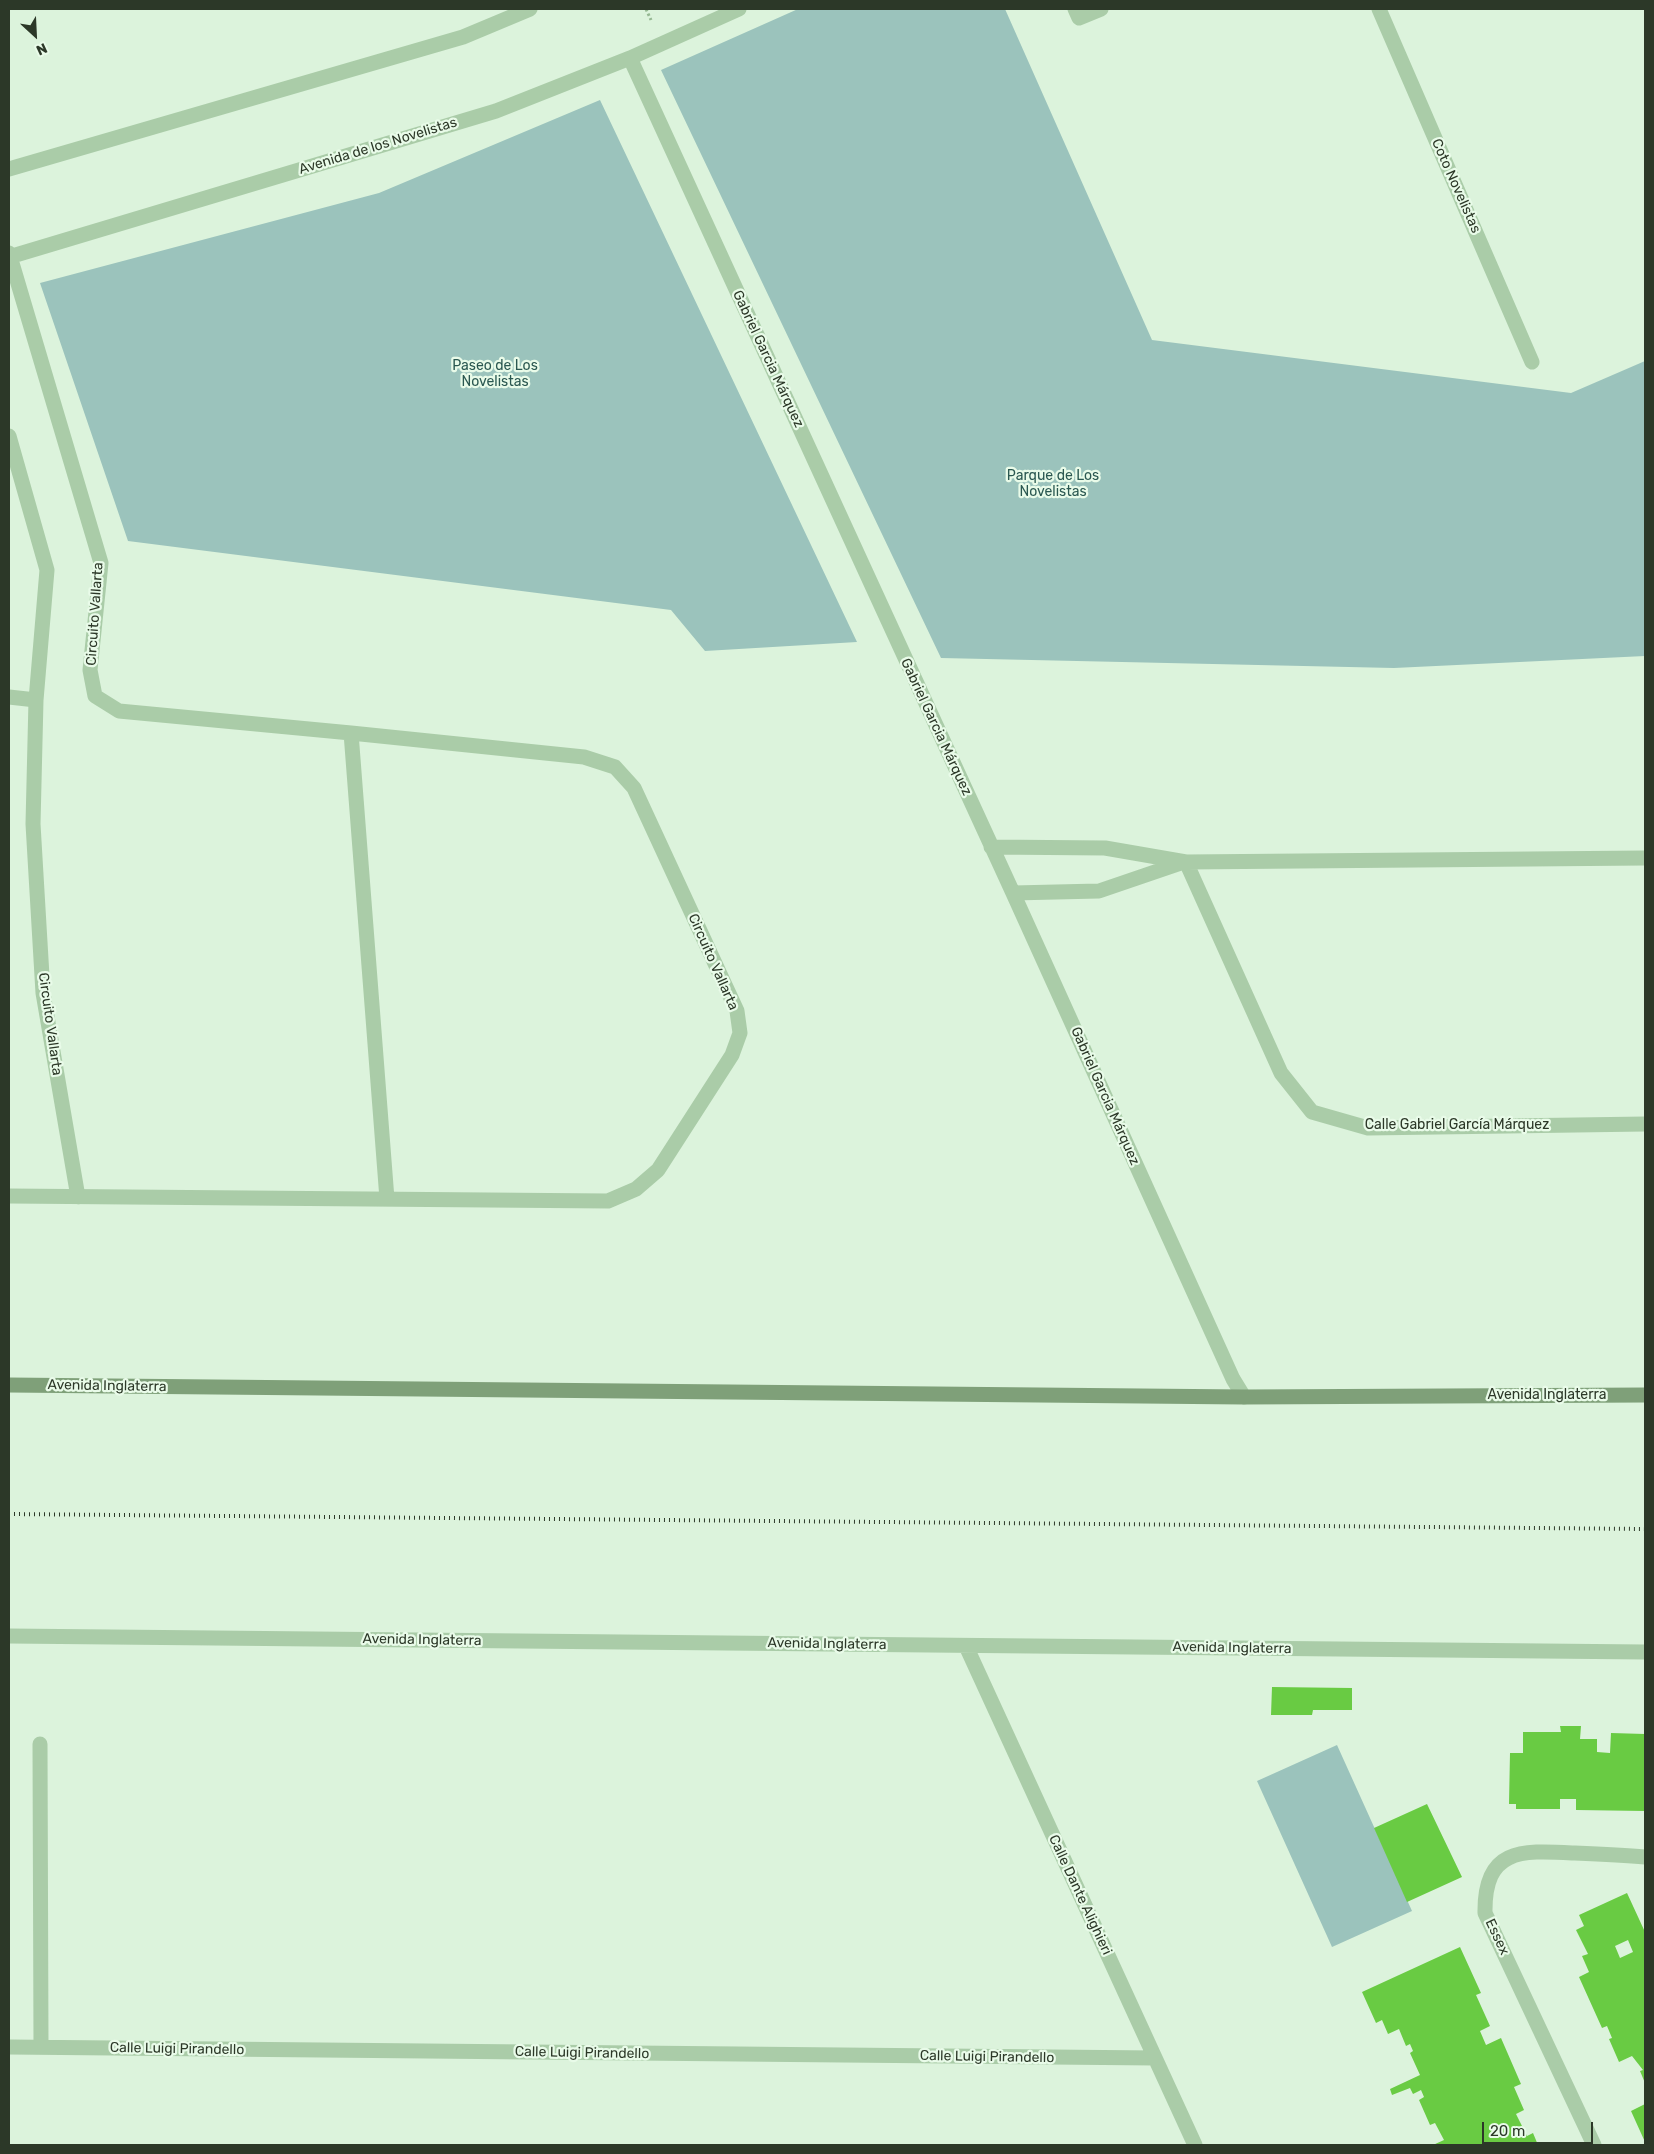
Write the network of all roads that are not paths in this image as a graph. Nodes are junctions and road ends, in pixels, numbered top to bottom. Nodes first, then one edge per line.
1 (530, 9) edge
2 (739, 9) edge
3 (1075, 9) edge
4 (1101, 9) edge
5 (1379, 9) edge
6 (630, 58) junction
7 (9, 169) edge
8 (9, 255) edge
9 (1532, 362) dead end
10 (9, 436) edge
11 (9, 697) edge
12 (36, 700) junction
13 (351, 732) junction
14 (991, 847) junction
15 (1645, 858) edge
16 (1186, 862) junction
17 (1012, 893) junction
18 (1645, 1124) edge
19 (9, 1196) edge
20 (78, 1197) junction
21 (387, 1199) junction
22 (9, 1385) edge
23 (1645, 1395) edge
24 (1244, 1396) junction
25 (9, 1636) edge
26 (966, 1646) junction
27 (1645, 1652) edge
28 (40, 1744) dead end
29 (1645, 1857) edge
30 (9, 2047) edge
31 (41, 2047) junction
32 (1155, 2058) junction
33 (1195, 2145) edge
34 (1594, 2145) edge

1 - 7 street
2 - 6 street, Avenida de los Novelistas
3 - 4 street
5 - 9 street, Coto Novelistas
6 - 8 street, Avenida de los Novelistas
6 - 14 street, Gabriel Garcia Márquez
8 - 13 street, Circuito Vallarta
10 - 12 street, Circuito Vallarta
11 - 12 street
12 - 20 street, Circuito Vallarta
13 - 21 street
13 - 21 street, Circuito Vallarta
14 - 16 street
14 - 17 street, Gabriel Garcia Márquez
15 - 16 street
16 - 17 street
16 - 18 street, Calle Gabriel García Márquez
17 - 24 street, Gabriel Garcia Márquez
19 - 20 street, Circuito Vallarta
20 - 21 street, Circuito Vallarta
22 - 24 street, Avenida Inglaterra
23 - 24 street, Avenida Inglaterra
25 - 26 street, Avenida Inglaterra
26 - 27 street, Avenida Inglaterra
26 - 32 street, Calle Dante Alighieri
28 - 31 street
29 - 34 street, Essex
30 - 31 street, Calle Luigi Pirandello
31 - 32 street, Calle Luigi Pirandello
32 - 33 street, Calle Dante Alighieri

